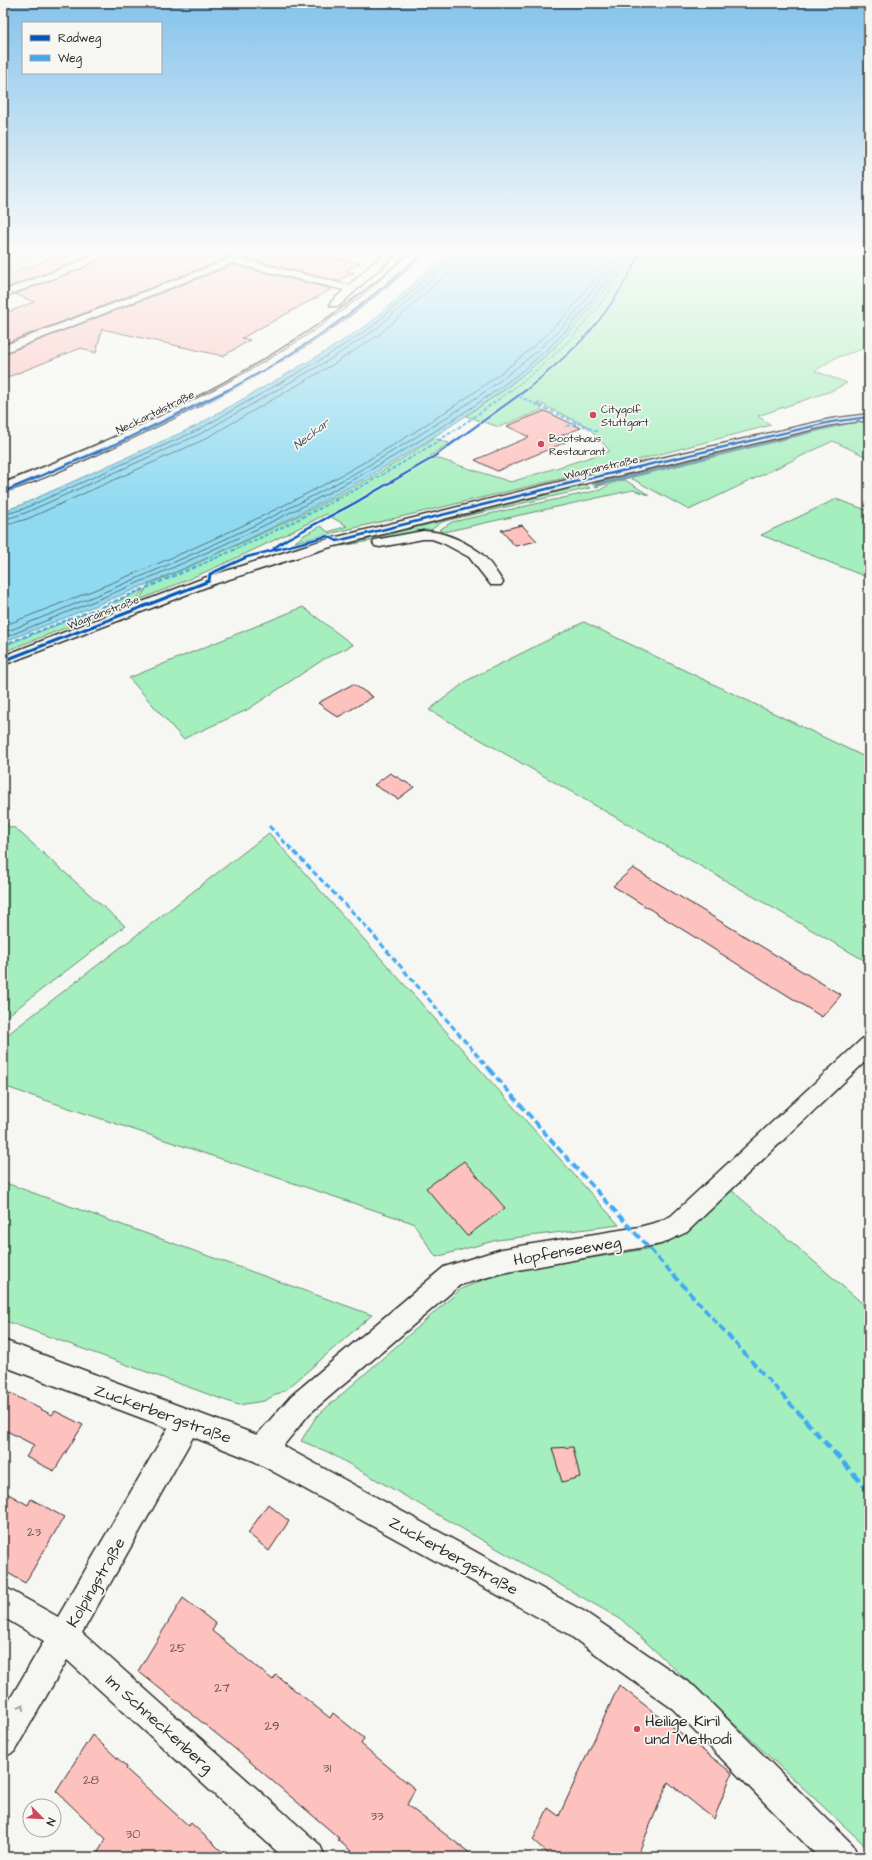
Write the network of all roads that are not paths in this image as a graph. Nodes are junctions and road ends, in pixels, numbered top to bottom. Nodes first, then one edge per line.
1 (39, 336) edge
2 (312, 336) edge
3 (3, 350) edge
4 (869, 417) edge
5 (3, 488) edge
6 (322, 545) junction
7 (496, 582) dead end
8 (3, 661) edge
9 (869, 1045) edge
10 (3, 1353) edge
11 (187, 1422) junction
12 (262, 1450) junction
13 (3, 1601) edge
14 (63, 1636) junction
15 (3, 1741) edge
16 (308, 1857) edge
17 (841, 1857) edge

1 - 3 street
2 - 5 main road, Neckartalstraße
4 - 6 street, Wagrainstraße
6 - 7 street
6 - 8 street, Wagrainstraße
9 - 12 street, Hopfenseeweg
10 - 11 street, Zuckerbergstraße
11 - 12 street, Zuckerbergstraße
11 - 14 street, Kolpingstraße
12 - 17 street, Zuckerbergstraße
13 - 14 street, Im Schneckenberg
15 -> 14 street, Kolpingstraße
14 - 16 street, Im Schneckenberg

